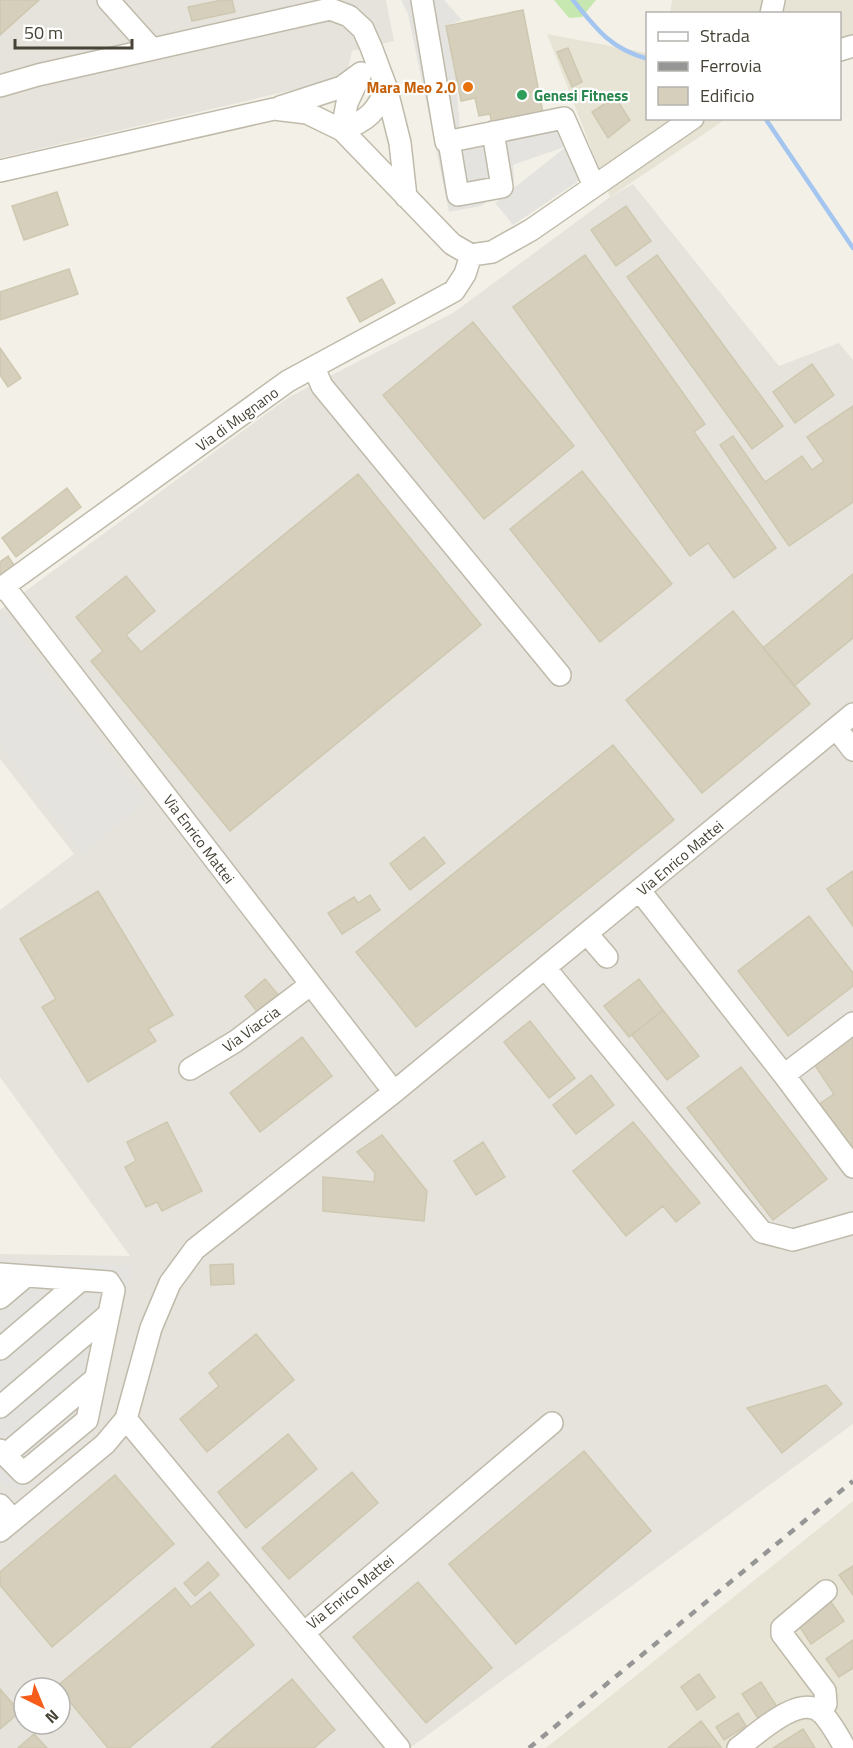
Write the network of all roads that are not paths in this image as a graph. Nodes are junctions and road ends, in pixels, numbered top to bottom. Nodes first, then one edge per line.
1 (108, 0) edge
2 (422, 0) edge
3 (152, 48) junction
4 (367, 64) junction
5 (0, 86) edge
6 (387, 87) junction
7 (274, 109) junction
8 (690, 120) edge
9 (342, 130) junction
10 (493, 132) junction
11 (449, 141) junction
12 (0, 171) edge
13 (594, 186) junction
14 (406, 197) junction
15 (471, 255) junction
16 (314, 368) junction
17 (2, 588) edge
18 (560, 675) dead end
19 (853, 714) edge
20 (836, 728) junction
21 (853, 750) edge
22 (640, 891) junction
23 (588, 934) junction
24 (607, 957) dead end
25 (546, 969) junction
26 (310, 985) junction
27 (853, 1023) edge
28 (190, 1070) dead end
29 (784, 1074) junction
30 (394, 1092) junction
31 (853, 1167) edge
32 (853, 1223) edge
33 (0, 1274) edge
34 (26, 1276) junction
35 (81, 1280) junction
36 (0, 1298) edge
37 (109, 1314) junction
38 (0, 1349) edge
39 (0, 1407) edge
40 (126, 1419) junction
41 (552, 1423) dead end
42 (3, 1452) edge
43 (4, 1519) edge
44 (826, 1591) dead end
45 (305, 1632) junction
46 (820, 1712) junction
47 (399, 1748) edge
48 (738, 1748) edge
49 (845, 1748) edge

1 - 3 street
2 - 11 street
3 - 4 street
3 - 5 street
4 - 6 street
4 - 7 street
4 - 9 street
6 - 9 street
6 - 14 street
7 - 9 street
7 - 12 street
8 - 13 street
9 - 14 street
10 - 11 street
10 - 11 street
10 - 13 street
13 - 15 street
14 - 15 street
15 - 16 street, Via di Mugnano
16 - 17 street, Via di Mugnano
16 - 18 street
17 - 26 street, Via Enrico Mattei
19 - 20 street, Via Enrico Mattei
20 - 21 street
20 - 22 street, Via Enrico Mattei
22 - 23 street, Via Enrico Mattei
22 - 29 street
23 - 24 street
23 - 25 street, Via Enrico Mattei
25 - 30 street, Via Enrico Mattei
25 - 32 street
26 - 28 street, Via Viaccia
26 - 30 street, Via Enrico Mattei
27 - 29 street
29 - 31 street
30 - 40 street, Via Enrico Mattei
33 - 34 street
34 - 35 street
34 - 36 street
35 - 37 street
35 - 38 street
37 - 39 street
37 - 42 street
40 - 43 street, Via Enrico Mattei
40 - 45 street, Via Enrico Mattei
41 - 45 street, Via Enrico Mattei
44 - 46 street
45 - 47 street
46 - 48 street
46 - 49 street

